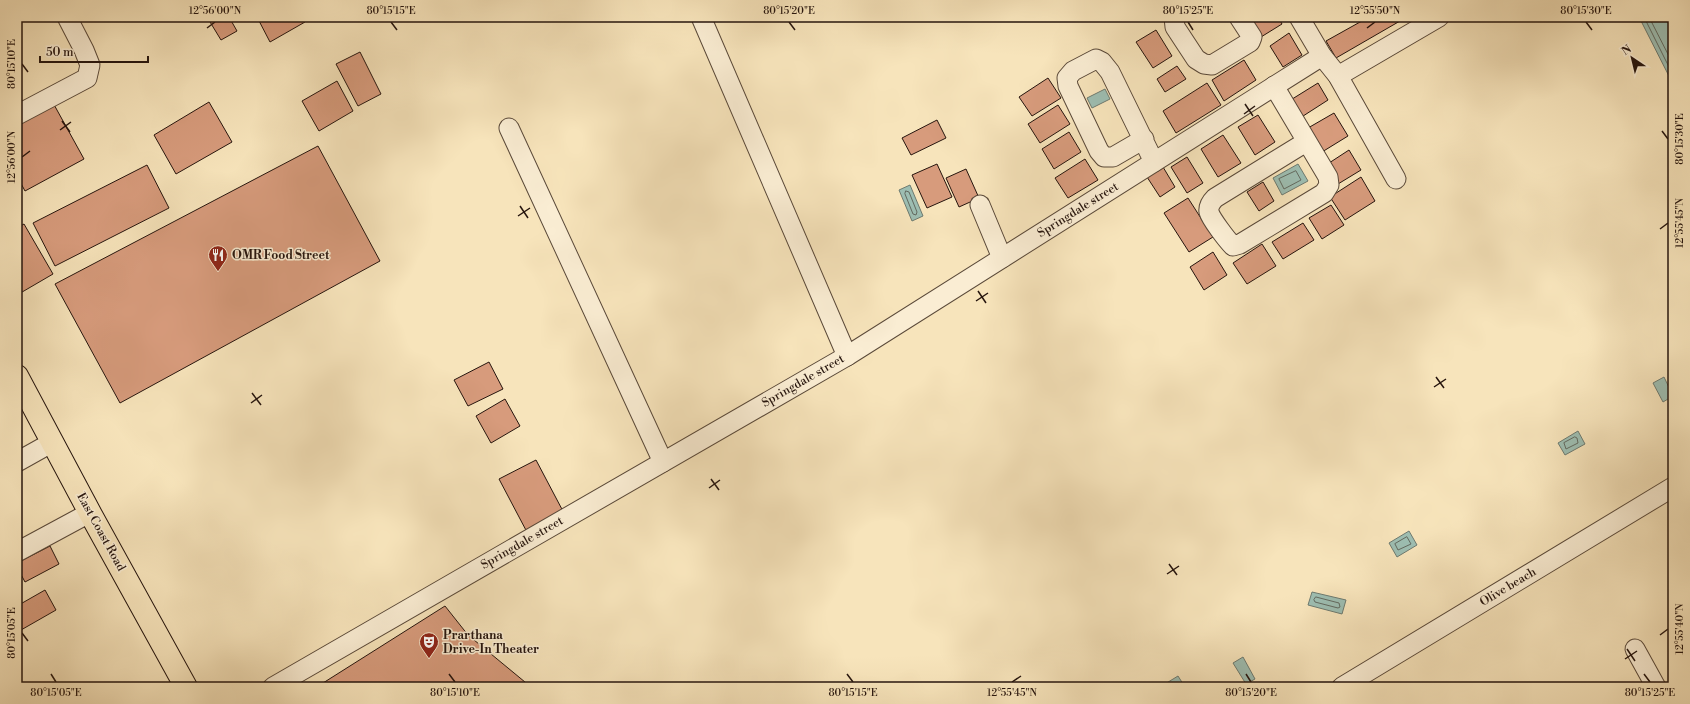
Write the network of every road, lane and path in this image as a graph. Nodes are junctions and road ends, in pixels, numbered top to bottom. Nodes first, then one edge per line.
1 (67, 17) edge
2 (701, 17) edge
3 (1174, 17) edge
4 (1239, 17) edge
5 (1299, 17) edge
6 (1439, 17) edge
7 (1322, 56) junction
8 (1338, 76) junction
9 (1274, 86) junction
10 (17, 115) edge
11 (509, 128) dead end
12 (1144, 139) junction
13 (1306, 142) junction
14 (1154, 162) junction
15 (1396, 179) dead end
16 (980, 205) dead end
17 (1002, 258) junction
18 (847, 356) junction
19 (17, 376) edge
20 (17, 401) edge
21 (42, 448) junction
22 (17, 462) edge
23 (663, 462) junction
24 (1673, 487) edge
25 (80, 518) junction
26 (17, 552) edge
27 (1635, 649) dead end
28 (174, 687) edge
29 (186, 687) edge
30 (273, 687) edge
31 (1342, 687) edge
32 (1656, 687) edge

1 - 10 street
2 - 18 street
3 - 4 street
5 - 7 street
6 - 8 street
7 - 8 street
7 - 9 street, Springdale street
8 - 15 street
9 - 13 street
9 - 14 street, Springdale street
11 - 23 street
12 - 12 street
12 - 14 street
13 - 13 street
14 - 17 street, Springdale street
16 - 17 street
17 - 18 street, Springdale street
18 - 23 street, Springdale street
19 - 29 main road, East Coast Road
20 - 21 main road, East Coast Road
21 - 22 street
21 - 25 main road, East Coast Road
23 - 30 street, Springdale street
24 - 31 street, Olive beach
25 - 26 street
25 - 28 main road, East Coast Road
27 - 32 street

